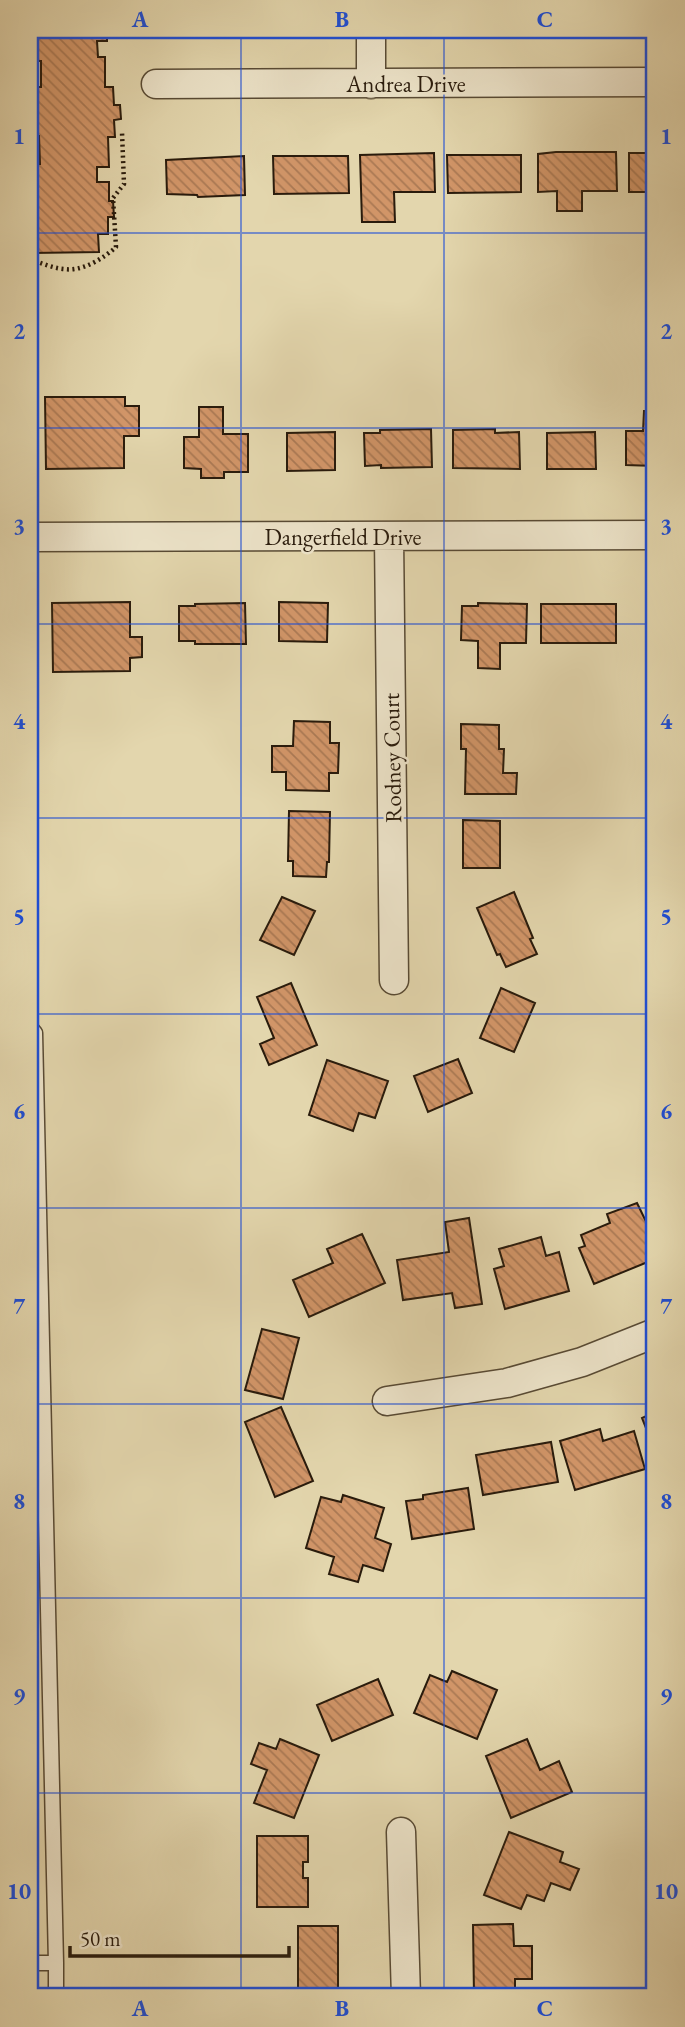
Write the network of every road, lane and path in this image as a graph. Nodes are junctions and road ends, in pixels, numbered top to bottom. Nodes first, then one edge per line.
1 (371, 30) edge
2 (655, 82) edge
3 (156, 84) dead end
4 (371, 84) junction
5 (122, 132) dead end
6 (30, 259) edge
7 (655, 535) edge
8 (30, 537) edge
9 (389, 537) junction
10 (394, 980) dead end
11 (30, 1027) edge
12 (655, 1333) edge
13 (387, 1401) dead end
14 (401, 1832) dead end
15 (30, 1963) edge
16 (55, 1963) junction
17 (55, 1997) edge
18 (406, 1997) edge

1 - 4 street
2 - 4 street, Andrea Drive
3 - 4 street, Andrea Drive
5 - 6 path
7 - 9 street, Dangerfield Drive
8 - 9 street, Dangerfield Drive
9 - 10 street, Rodney Court
11 - 16 lane
12 - 13 street
14 - 18 street
15 - 16 lane
16 - 17 lane

